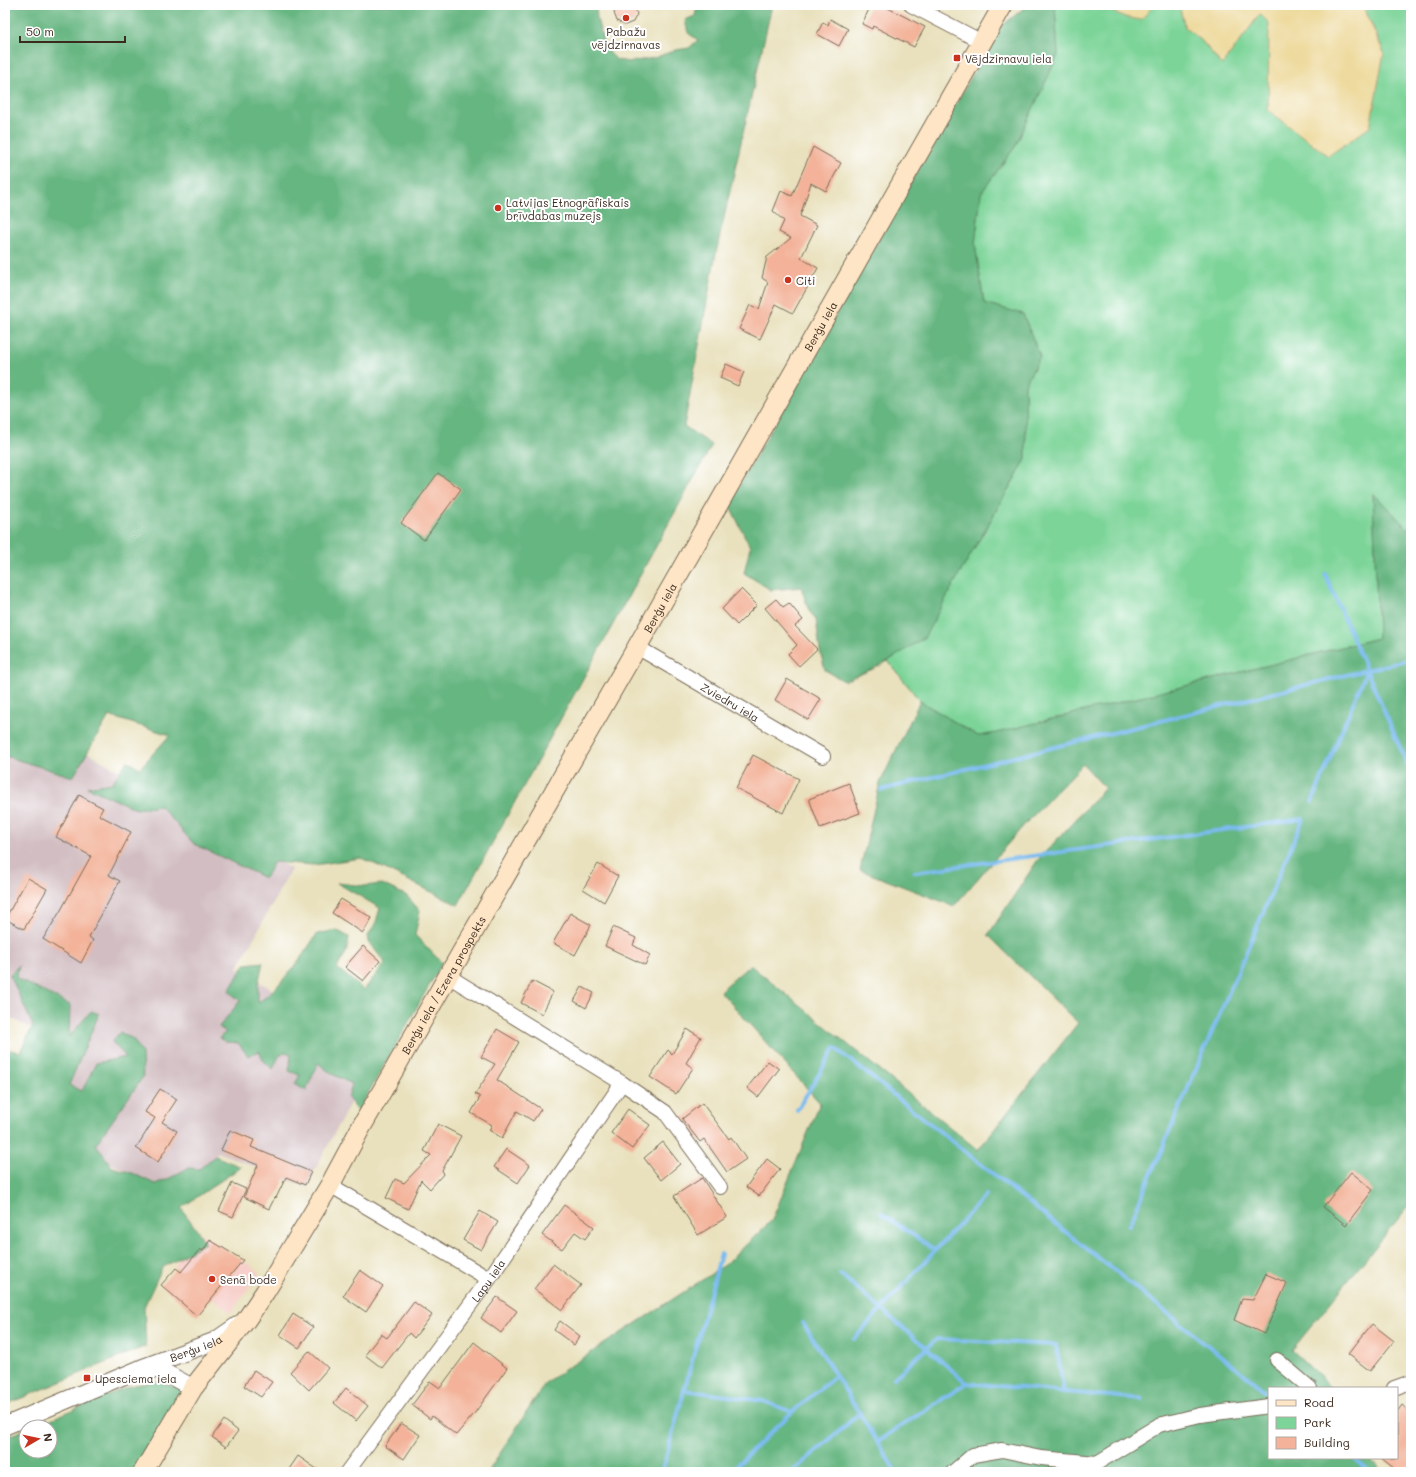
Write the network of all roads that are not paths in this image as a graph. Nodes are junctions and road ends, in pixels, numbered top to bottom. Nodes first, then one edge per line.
1 (911, 5) edge
2 (1003, 5) edge
3 (982, 42) junction
4 (637, 647) junction
5 (823, 756) dead end
6 (448, 976) junction
7 (622, 1083) junction
8 (330, 1185) junction
9 (720, 1187) dead end
10 (489, 1279) junction
11 (246, 1320) junction
12 (1277, 1360) dead end
13 (142, 1368) junction
14 (1411, 1382) edge
15 (1309, 1387) edge
16 (1397, 1387) edge
17 (193, 1388) junction
18 (1268, 1406) edge
19 (5, 1426) edge
20 (143, 1472) edge
21 (347, 1472) edge
22 (953, 1472) edge

1 - 3 street
2 - 3 main road, Berģu iela
3 - 4 main road, Berģu iela
4 - 5 street, Zviedru iela
4 - 6 main road, Berģu iela / Ezera prospekts
6 - 7 street
6 - 8 main road, Berģu iela / Ezera prospekts
7 - 9 street
7 - 10 street, Lapu iela
8 - 10 street
8 - 11 main road, Berģu iela / Ezera prospekts
10 - 21 street, Lapu iela
11 - 13 street, Berģu iela
11 - 17 main road
12 - 15 street
13 - 17 street, Berģu iela
13 - 19 street, Berģu iela
14 - 16 street
17 - 20 main road
18 - 22 street

